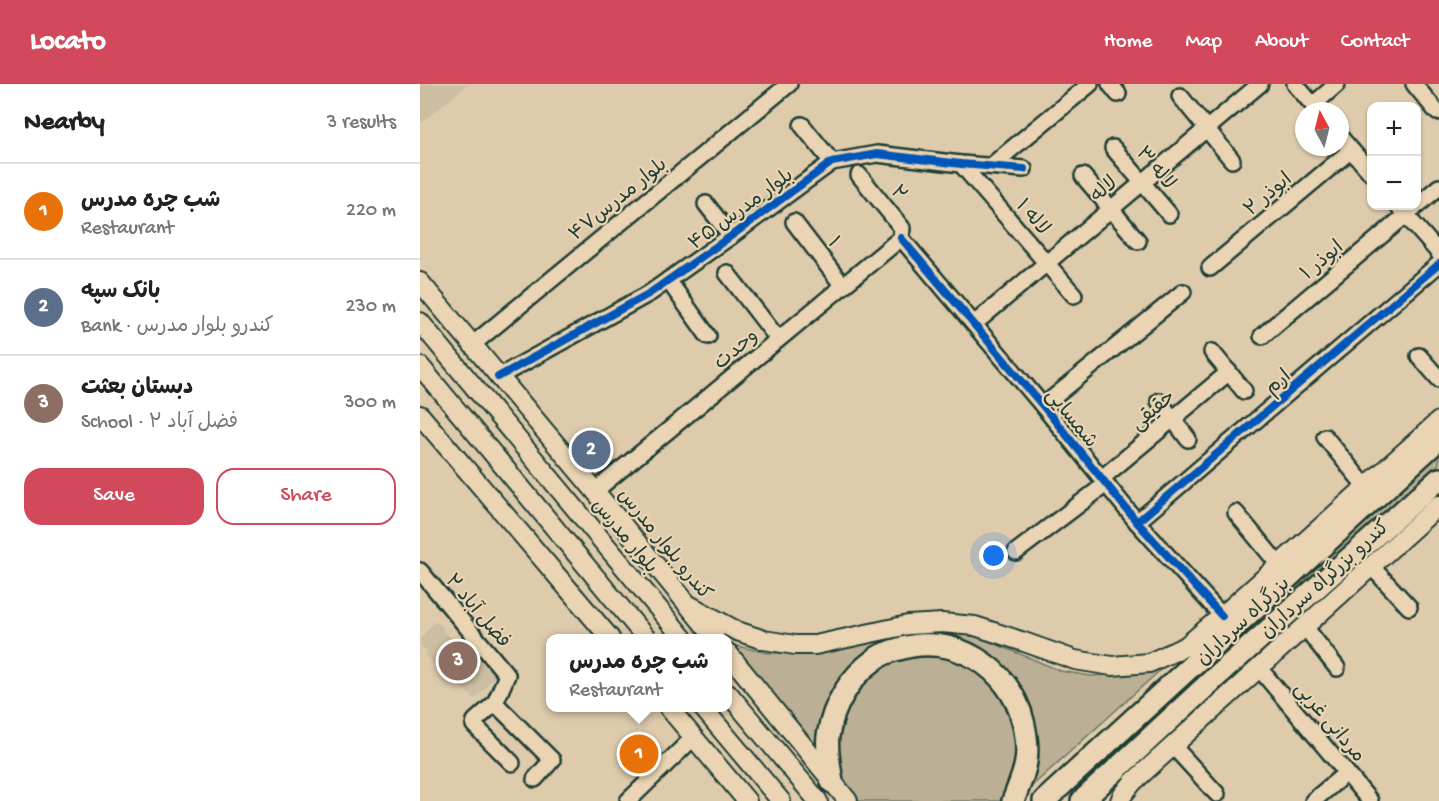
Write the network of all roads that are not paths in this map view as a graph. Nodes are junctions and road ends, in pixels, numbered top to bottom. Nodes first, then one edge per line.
1 (789, 84) edge
2 (1090, 84) edge
3 (1260, 84) edge
4 (1295, 84) edge
5 (1337, 84) edge
6 (1414, 84) edge
7 (1180, 96) dead end
8 (1311, 102) edge
9 (1321, 102) edge
10 (1437, 112) dead end
11 (802, 125) dead end
12 (1207, 129) junction
13 (1113, 148) dead end
14 (1349, 148) edge
15 (1351, 150) junction
16 (1232, 160) dead end
17 (832, 162) junction
18 (961, 164) junction
19 (991, 166) junction
20 (1024, 169) dead end
21 (1367, 169) edge
22 (859, 175) dead end
23 (1083, 176) dead end
24 (1143, 183) junction
25 (1439, 187) edge
26 (1421, 198) edge
27 (706, 204) dead end
28 (1111, 209) junction
29 (1402, 210) edge
30 (1169, 214) dead end
31 (794, 222) dead end
32 (732, 236) junction
33 (901, 238) junction
34 (1138, 241) dead end
35 (1439, 253) edge
36 (1047, 263) junction
37 (1439, 264) edge
38 (1210, 268) dead end
39 (727, 273) dead end
40 (668, 280) junction
41 (843, 286) junction
42 (1184, 292) dead end
43 (424, 295) edge
44 (1074, 295) dead end
45 (420, 322) edge
46 (974, 324) junction
47 (708, 336) dead end
48 (1262, 336) dead end
49 (778, 339) junction
50 (472, 345) junction
51 (1212, 352) dead end
52 (1419, 356) dead end
53 (420, 366) edge
54 (1229, 372) junction
55 (498, 377) junction
56 (1439, 379) edge
57 (1244, 391) dead end
58 (1158, 401) dead end
59 (1043, 406) junction
60 (420, 415) edge
61 (1173, 419) junction
62 (1439, 421) edge
63 (1325, 437) dead end
64 (1188, 439) dead end
65 (1436, 440) edge
66 (1439, 478) edge
67 (1104, 481) junction
68 (1366, 487) junction
69 (595, 491) junction
70 (1439, 505) edge
71 (1236, 513) dead end
72 (1137, 522) junction
73 (595, 533) junction
74 (573, 550) junction
75 (1016, 552) dead end
76 (1279, 565) junction
77 (1371, 566) junction
78 (420, 571) edge
79 (608, 593) junction
80 (687, 604) junction
81 (1409, 607) dead end
82 (1221, 616) junction
83 (1305, 627) junction
84 (606, 634) edge
85 (629, 634) edge
86 (642, 634) edge
87 (678, 634) edge
88 (711, 634) edge
89 (732, 658) edge
90 (1259, 668) junction
91 (1337, 668) dead end
92 (732, 698) edge
93 (495, 703) junction
94 (672, 712) edge
95 (706, 712) edge
96 (694, 737) junction
97 (1173, 746) junction
98 (512, 763) dead end
99 (1346, 773) junction
100 (535, 779) dead end
101 (832, 782) junction
102 (1217, 794) dead end
103 (628, 801) edge
104 (747, 801) edge
105 (781, 801) edge
106 (818, 801) edge
107 (848, 801) edge
108 (1013, 801) edge
109 (1044, 801) edge
110 (1082, 801) edge
111 (1120, 801) edge
112 (1313, 801) edge
113 (1370, 801) edge

1 - 50 street, بلوار مدرس۴۷
2 - 19 street
3 - 12 street, لاله
4 - 8 street
5 - 9 street
6 - 10 street
7 - 12 street
11 - 17 street
12 - 16 street
12 - 24 street, لاله
13 - 24 street, لاله ۳
14 - 15 street
15 - 21 street
15 - 38 street, ابوذر ۲
17 - 18 street, ۴۵ بلوار مدرس
17 - 32 street, ۴۵ بلوار مدرس
18 - 19 street, ۴۵ بلوار مدرس
18 - 36 street, لاله ۱
19 - 20 street, ۴۵ بلوار مدرس
22 - 33 street, ۲
23 - 28 street
24 - 28 street, لاله
24 - 30 street, لاله ۳
25 - 26 street, ابوذر ۱
27 - 32 street
28 - 34 street
28 - 36 street, لاله
29 - 35 street
29 - 48 street, ابوذر ۱
31 - 41 street, ۱
32 - 40 street, ۴۵ بلوار مدرس
33 - 41 street, وحدت
33 - 46 street, شمسایی
36 - 44 street, لاله ۱
36 - 46 street, لاله
37 - 72 street, ارم
39 - 49 street
40 - 47 street
40 - 55 street, ۴۵ بلوار مدرس
41 - 49 street, وحدت
42 - 59 street
43 - 50 main road, کندرو بلوار مدرس
45 - 73 main road, بلوار مدرس
46 - 59 street, شمسایی
49 - 69 street, وحدت
50 - 55 main road, کندرو بلوار مدرس
51 - 54 street
52 - 56 street
53 - 74 main road
54 - 57 street
54 - 61 street, حقیقی
55 - 69 main road, کندرو بلوار مدرس
58 - 61 street
59 - 67 street, شمسایی
60 - 84 main road
61 - 64 street
61 - 67 street, حقیقی
62 - 68 main road, کندرو بزرگراه سرداران
63 - 68 street
65 - 109 highway, بزرگراه سرداران
66 - 110 highway, بزرگراه سرداران
67 - 72 street, شمسایی
67 - 75 street, حقیقی
68 - 76 main road, کندرو بزرگراه سرداران
69 - 80 main road, کندرو بلوار مدرس
70 - 77 main road, کندرو بزرگراه سرداران
71 - 76 street
72 - 82 street, شمسایی
73 - 74 main road
73 - 87 main road, بلوار مدرس
74 - 79 main road
76 - 82 main road, کندرو بزرگراه سرداران
77 - 81 street
77 - 83 main road, کندرو بزرگراه سرداران
78 - 93 street, فضل آباد ۲
79 - 85 main road
79 - 86 main road
80 - 82 main road, کندرو بزرگراه سرداران
80 - 88 main road, کندرو بلوار مدرس
83 - 90 main road, کندرو بزرگراه سرداران
83 - 91 street
89 - 101 main road
90 - 97 main road, کندرو بزرگراه سرداران
90 - 99 street, مردانی غربی
92 - 106 main road
93 - 98 street
93 - 100 street
94 - 96 main road
95 - 105 main road
96 - 103 street
96 - 104 main road
97 - 102 street
97 - 111 main road, کندرو بزرگراه سرداران
99 - 112 street
99 - 113 street, مردانی غربی
101 - 107 main road
101 - 108 highway

